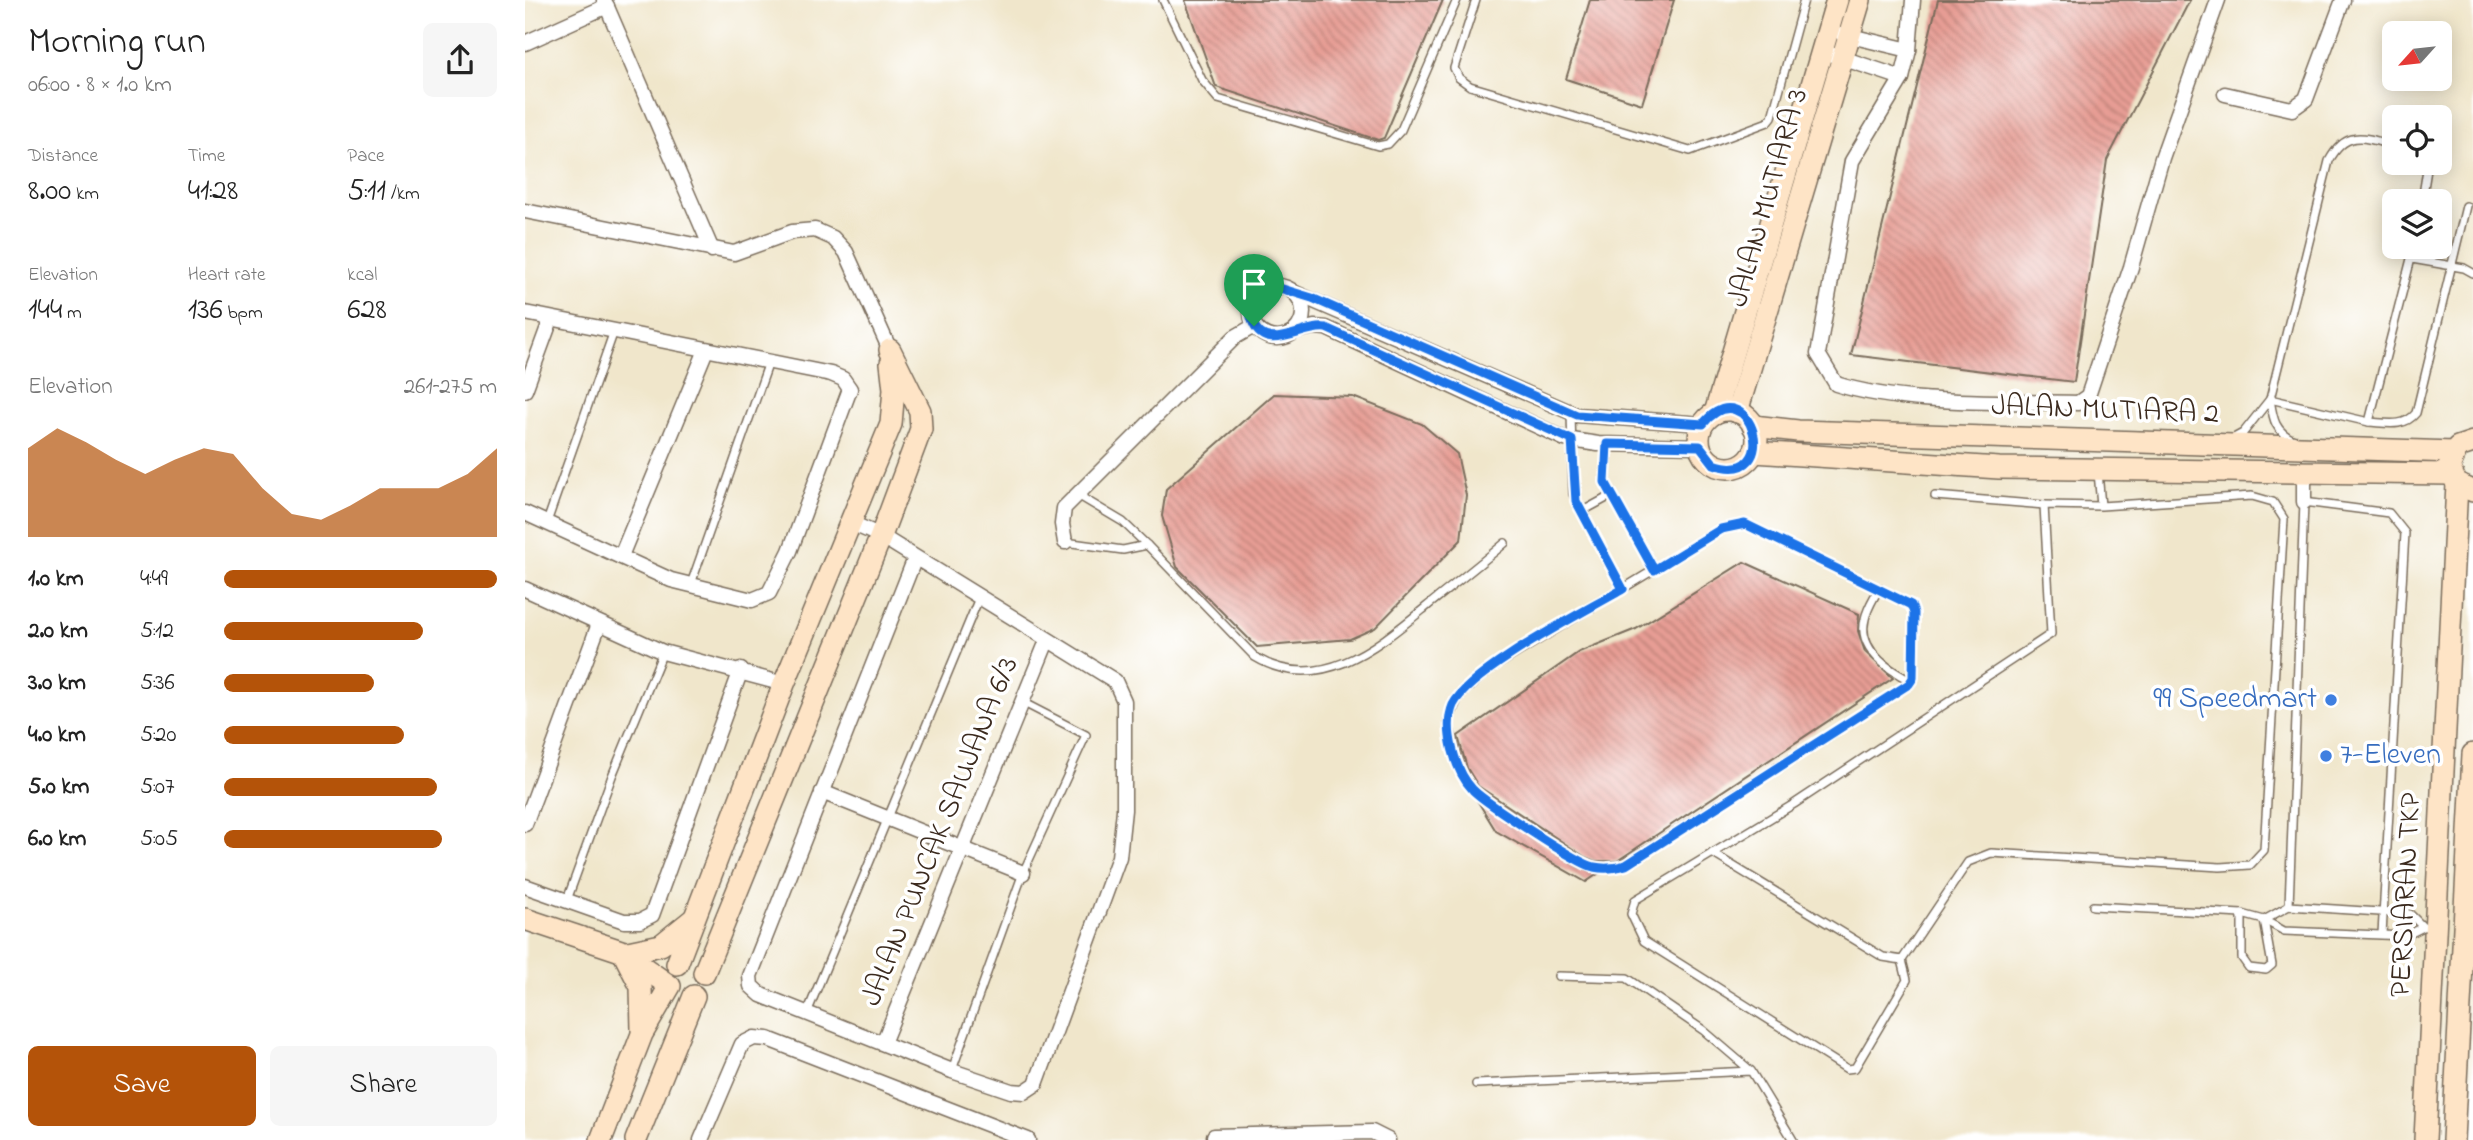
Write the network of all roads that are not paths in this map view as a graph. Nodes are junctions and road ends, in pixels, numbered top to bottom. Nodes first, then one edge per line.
1 (1163, 0) edge
2 (1457, 0) edge
3 (1475, 0) edge
4 (1804, 0) edge
5 (1836, 0) edge
6 (1860, 0) edge
7 (1913, 0) edge
8 (2218, 0) edge
9 (2343, 0) edge
10 (605, 3) edge
11 (1838, 33) junction
12 (525, 43) edge
13 (1909, 50) junction
14 (1832, 55) junction
15 (1902, 78) junction
16 (2225, 94) dead end
17 (2382, 143) edge
18 (2466, 206) dead end
19 (525, 211) edge
20 (712, 250) junction
21 (2411, 259) joint
22 (2452, 266) junction
23 (2473, 273) edge
24 (1293, 292) junction
25 (525, 313) edge
26 (551, 319) junction
27 (1254, 326) junction
28 (614, 331) junction
29 (1295, 331) junction
30 (706, 350) junction
31 (890, 350) junction
32 (769, 362) junction
33 (525, 390) edge
34 (2270, 399) junction
35 (1737, 412) junction
36 (1571, 413) junction
37 (1709, 418) junction
38 (2369, 422) junction
39 (1753, 426) junction
40 (1572, 440) junction
41 (2467, 440) edge
42 (1607, 444) junction
43 (2207, 445) junction
44 (1700, 446) junction
45 (2307, 446) junction
46 (1753, 452) junction
47 (2097, 468) junction
48 (2304, 472) junction
49 (2460, 483) edge
50 (1076, 494) junction
51 (1612, 495) junction
52 (1935, 496) dead end
53 (2304, 502) junction
54 (2044, 505) junction
55 (2101, 506) junction
56 (1581, 512) junction
57 (525, 513) edge
58 (849, 522) junction
59 (547, 523) junction
60 (881, 536) junction
61 (1065, 542) joint
62 (1505, 543) dead end
63 (1147, 545) junction
64 (621, 556) junction
65 (915, 558) junction
66 (1654, 570) junction
67 (691, 585) junction
68 (1879, 588) junction
69 (525, 589) edge
70 (1623, 589) junction
71 (979, 598) junction
72 (599, 624) junction
73 (1047, 641) junction
74 (663, 652) junction
75 (741, 670) junction
76 (1911, 681) junction
77 (784, 684) junction
78 (1022, 702) junction
79 (2473, 754) edge
80 (822, 792) junction
81 (886, 819) junction
82 (525, 824) edge
83 (961, 850) junction
84 (1712, 853) junction
85 (1023, 873) junction
86 (525, 886) edge
87 (567, 900) junction
88 (2093, 906) dead end
89 (2289, 906) junction
90 (2383, 911) junction
91 (2242, 914) junction
92 (696, 916) junction
93 (525, 919) edge
94 (2264, 920) junction
95 (2429, 927) junction
96 (2382, 934) junction
97 (623, 953) junction
98 (1902, 960) junction
99 (674, 972) junction
100 (704, 972) junction
101 (1558, 976) dead end
102 (694, 996) junction
103 (807, 1013) junction
104 (642, 1034) junction
105 (884, 1044) junction
106 (952, 1071) junction
107 (1751, 1071) junction
108 (1476, 1084) dead end
109 (1214, 1136) dead end
110 (601, 1140) edge
111 (636, 1140) edge
112 (701, 1140) edge
113 (1028, 1140) edge
114 (1388, 1140) edge
115 (1793, 1140) edge
116 (2425, 1140) edge
117 (2453, 1140) edge

1 - 2 lane
3 - 4 lane
5 - 11 street, JALAN MUTIARA 3
6 - 11 street, JALAN MUTIARA 3
7 - 13 street
8 - 15 street
9 - 16 street
10 - 12 street
10 - 20 street
11 - 13 street
11 - 14 street, JALAN MUTIARA 3
13 - 15 street
14 - 15 street
14 - 35 street, JALAN MUTIARA 3
14 - 37 street, JALAN MUTIARA 3
17 - 34 lane
18 - 22 lane
19 - 20 street
20 - 31 street
21 - 22 lane
21 - 38 lane
22 - 23 lane
22 - 38 lane
24 - 27 street
24 - 29 street
24 - 36 street
25 - 26 street
26 - 28 street
26 - 33 street
27 - 29 street
27 - 50 street
28 - 30 street
28 - 59 lane
29 - 40 street
30 - 32 street
30 - 64 street
31 - 58 street
31 - 60 street
32 - 67 lane
32 - 67 street
34 - 38 lane
34 - 43 lane
34 - 45 lane
35 - 37 street
35 - 39 street
36 - 37 street
36 - 40 lane
37 - 44 street
39 - 43 street, JALAN MUTIARA 2
39 - 46 street
40 - 42 street
40 - 56 lane
41 - 45 street, JALAN MUTIARA 2
41 - 49 street, PERSIARAN TKP
42 - 44 street
42 - 51 lane
43 - 45 street, JALAN MUTIARA 2
44 - 46 street
46 - 47 street, JALAN MUTIARA 2
47 - 48 street, JALAN MUTIARA 2
47 - 55 lane
48 - 49 street, JALAN MUTIARA 2
48 - 53 street
49 - 95 street, PERSIARAN TKP
50 - 61 street
50 - 63 lane
51 - 56 lane
51 - 66 lane
52 - 54 lane
53 - 89 lane
53 - 90 lane
54 - 55 lane
54 - 84 lane
55 - 98 lane
56 - 70 lane
57 - 59 street
58 - 60 street
58 - 77 street
59 - 64 street
60 - 65 street
60 - 100 street
61 - 63 lane
62 - 63 lane
64 - 67 street
65 - 71 street
65 - 80 street
66 - 68 lane
66 - 70 lane
68 - 76 lane
68 - 76 lane
69 - 72 street
70 - 76 lane
71 - 73 street
71 - 81 lane
72 - 74 street
72 - 82 street
73 - 78 street, JALAN PUNCAK SAUJANA 6/3
73 - 106 street
74 - 75 street
74 - 87 lane
75 - 77 street
75 - 87 street
77 - 92 street
78 - 83 street, JALAN PUNCAK SAUJANA 6/3
78 - 85 lane
79 - 117 street, PERSIARAN TKP
80 - 81 street
80 - 103 street
81 - 83 street
81 - 103 lane
83 - 85 street
83 - 105 street, JALAN PUNCAK SAUJANA 6/3
84 - 98 lane
84 - 98 lane
85 - 106 lane
86 - 87 street
88 - 91 lane
89 - 90 lane
89 - 94 lane
90 - 95 lane
90 - 96 lane
91 - 94 lane
91 - 94 lane
92 - 97 street
92 - 99 street
93 - 97 street
94 - 96 lane
95 - 96 lane
95 - 116 street, PERSIARAN TKP
97 - 99 street
97 - 104 street
99 - 100 street
99 - 102 street
99 - 104 street
100 - 102 street
101 - 107 lane
102 - 111 street
103 - 105 street
104 - 110 street
105 - 106 street
107 - 108 lane
107 - 115 lane
109 - 114 street
112 - 113 street

